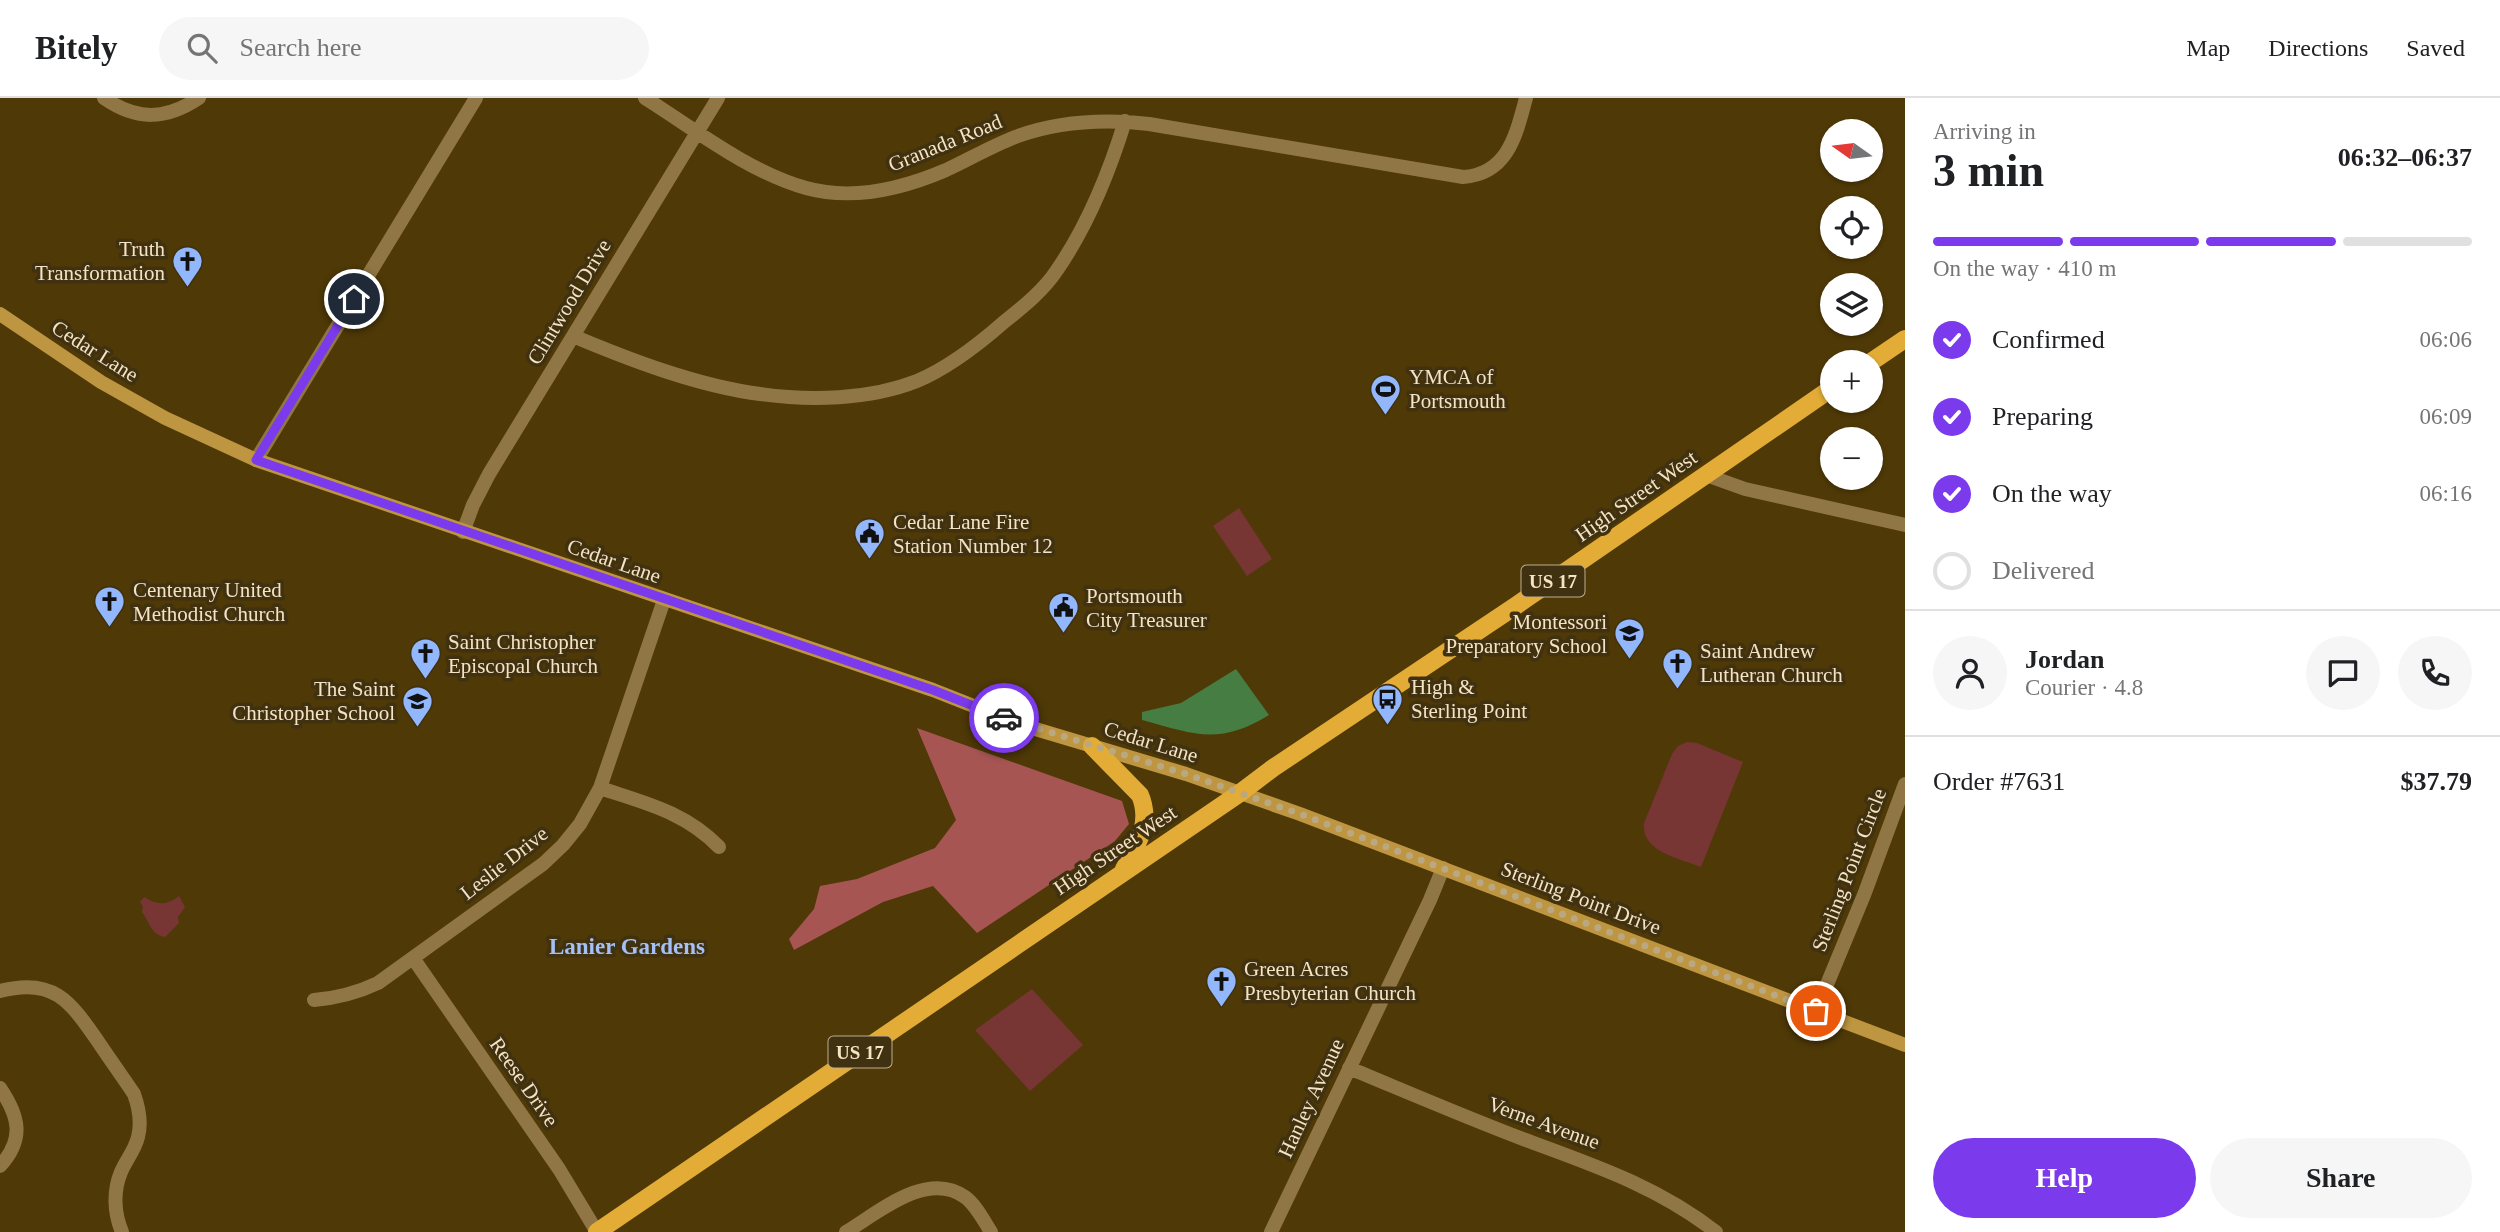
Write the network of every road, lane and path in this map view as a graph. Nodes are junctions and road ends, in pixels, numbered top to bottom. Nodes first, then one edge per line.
1 (104, 98) edge
2 (199, 98) edge
3 (476, 98) edge
4 (645, 98) edge
5 (718, 98) edge
6 (1526, 98) edge
7 (1125, 121) junction
8 (698, 131) junction
9 (0, 314) edge
10 (573, 335) junction
11 (1905, 339) edge
12 (1883, 354) edge
13 (1820, 396) edge
14 (256, 460) junction
15 (1706, 475) junction
16 (1905, 525) edge
17 (463, 532) junction
18 (664, 600) junction
19 (1092, 746) junction
20 (1905, 784) edge
21 (600, 788) junction
22 (1240, 793) junction
23 (719, 847) dead end
24 (1443, 868) junction
25 (1123, 873) junction
26 (413, 958) junction
27 (0, 991) edge
28 (314, 1000) dead end
29 (1816, 1011) junction
30 (1905, 1045) edge
31 (1349, 1068) junction
32 (0, 1088) edge
33 (0, 1166) edge
34 (117, 1230) edge
35 (597, 1232) edge
36 (846, 1232) edge
37 (992, 1232) edge
38 (1271, 1232) edge
39 (1716, 1232) edge

1 - 2 street
3 - 14 street
4 - 8 street, Granada Road
5 - 8 street, Clintwood Drive
6 - 7 street, Granada Road
7 - 8 street, Granada Road
7 - 10 street
8 - 10 street, Clintwood Drive
9 - 14 main road, Cedar Lane
10 - 17 street, Clintwood Drive
11 - 12 main road
13 - 15 main road, High Street West / US 17
14 - 17 main road, Cedar Lane
15 - 16 street
15 - 22 main road, High Street West / US 17
17 - 18 main road, Cedar Lane
18 - 19 main road, Cedar Lane
18 - 21 street, Leslie Drive
19 - 22 main road, Cedar Lane
19 - 25 main road
20 - 29 street, Sterling Point Circle
21 - 23 street
21 - 26 street, Leslie Drive
22 - 24 main road, Sterling Point Drive
22 - 25 main road, High Street West / US 17
24 - 29 main road, Sterling Point Drive
24 - 31 street, Hanley Avenue
25 - 35 main road, High Street West / US 17
26 - 28 street, Leslie Drive
26 - 35 street, Reese Drive
27 - 34 street
29 - 30 main road, Sterling Point Drive
31 - 38 street, Hanley Avenue
31 - 39 street, Verne Avenue
32 - 33 street
36 - 37 street

